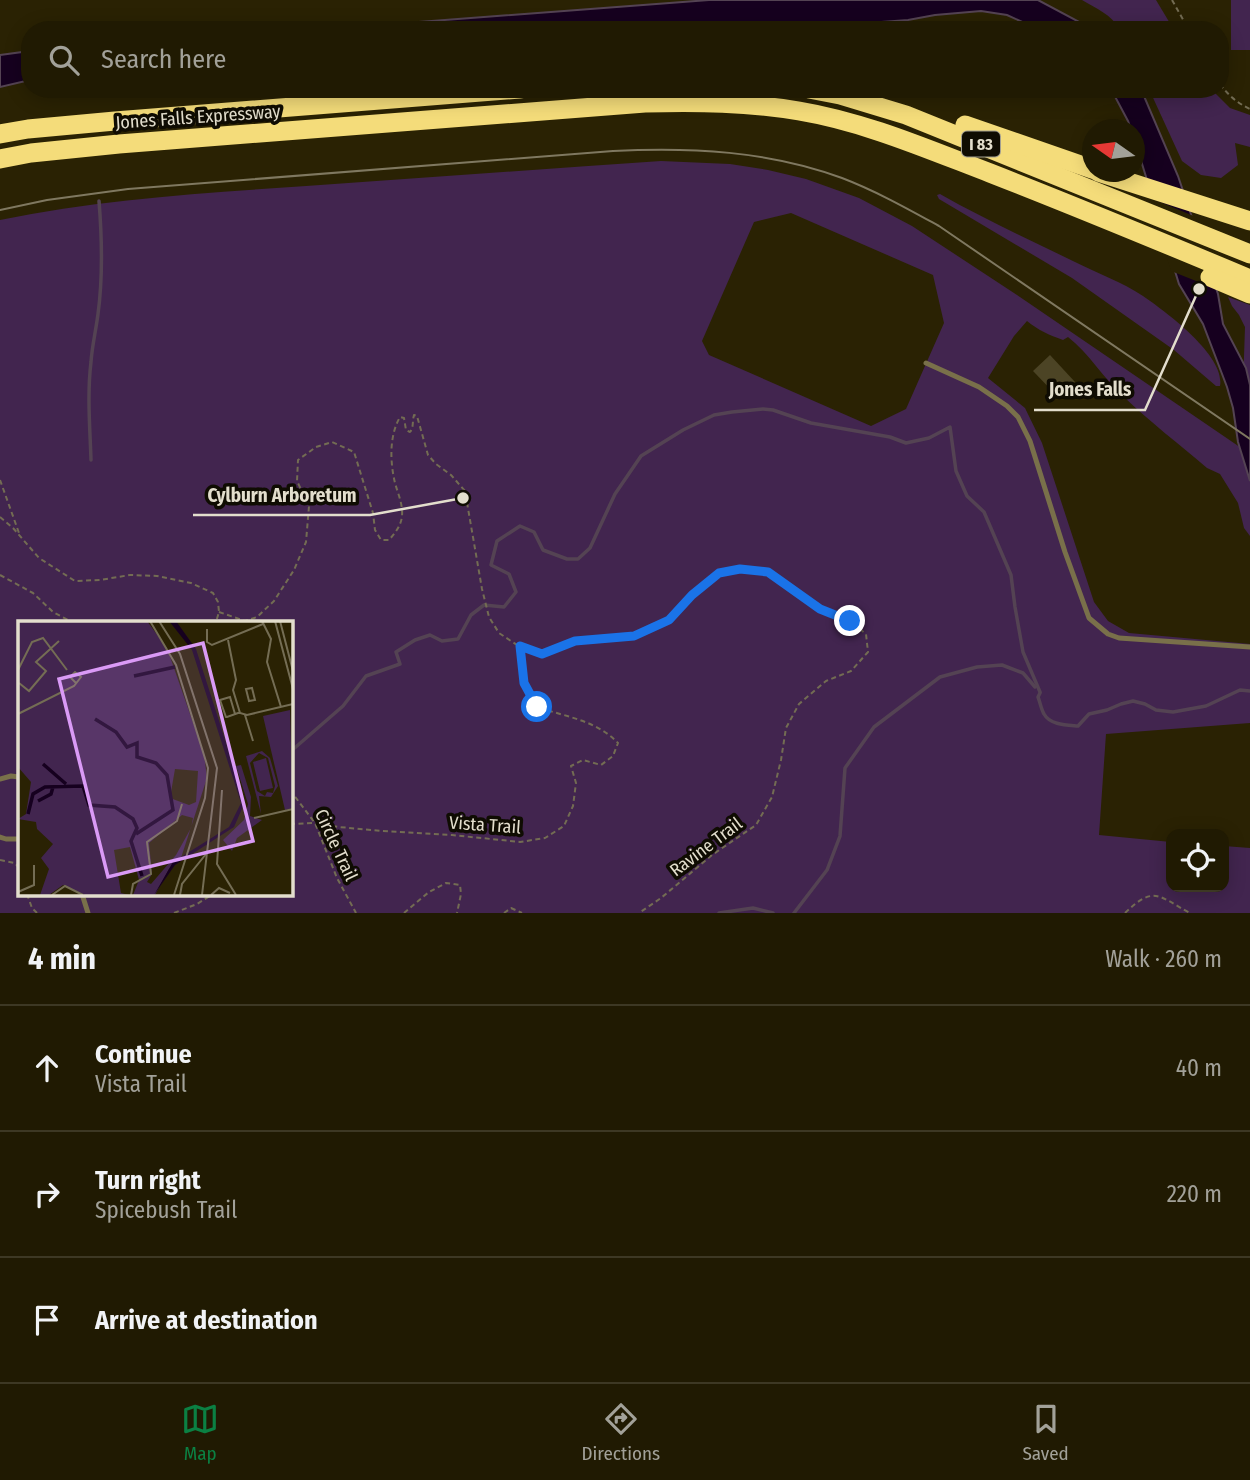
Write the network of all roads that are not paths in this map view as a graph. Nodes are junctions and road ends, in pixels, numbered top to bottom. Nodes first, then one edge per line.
1 (406, 98) edge
2 (850, 98) edge
3 (858, 98) edge
4 (0, 134) edge
5 (0, 159) edge
6 (1082, 165) edge
7 (1128, 182) edge
8 (1250, 222) edge
9 (1250, 254) edge
10 (1241, 283) edge
11 (926, 363) dead end
12 (1250, 647) edge
13 (18, 777) edge
14 (0, 779) edge
15 (0, 837) edge
16 (18, 839) edge
17 (82, 895) edge
18 (88, 913) edge

1 - 4 highway, Jones Falls Expressway
2 - 9 highway, I 83
3 - 6 highway
5 - 10 highway, Jones Falls Expressway / I 83
7 - 8 highway
11 - 12 lane
13 - 14 lane
15 - 16 lane
17 - 18 lane

